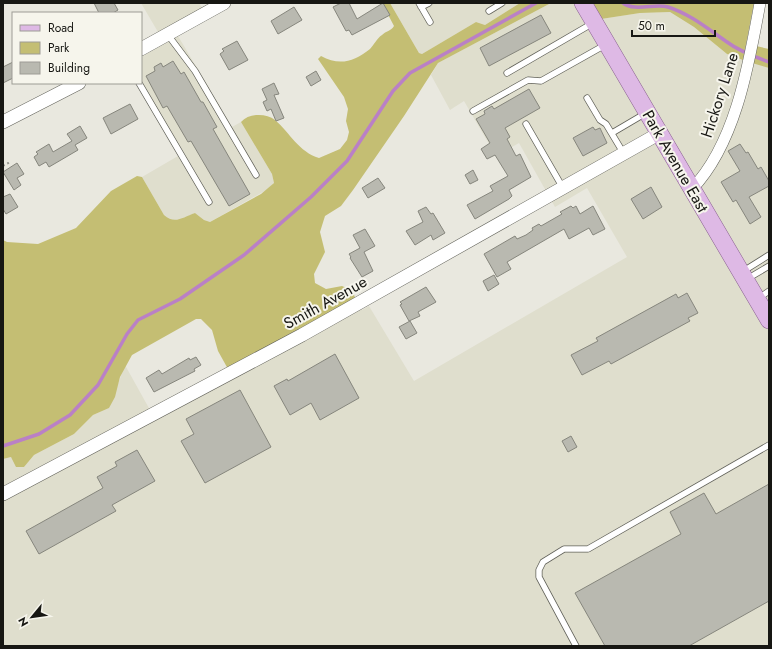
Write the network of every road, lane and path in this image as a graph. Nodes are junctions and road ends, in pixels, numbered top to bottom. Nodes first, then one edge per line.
1 (224, 3) edge
2 (428, 3) edge
3 (502, 3) edge
4 (583, 3) edge
5 (760, 3) edge
6 (420, 5) edge
7 (489, 11) dead end
8 (430, 22) dead end
9 (594, 22) junction
10 (167, 34) junction
11 (607, 44) junction
12 (142, 48) edge
13 (507, 73) dead end
14 (77, 84) edge
15 (140, 84) edge
16 (587, 98) dead end
17 (473, 112) dead end
18 (648, 112) junction
19 (3, 122) edge
20 (526, 124) dead end
21 (612, 133) junction
22 (660, 133) junction
23 (624, 154) junction
24 (9, 165) dead end
25 (3, 166) edge
26 (256, 175) dead end
27 (563, 188) junction
28 (692, 189) junction
29 (209, 202) dead end
30 (769, 255) edge
31 (769, 266) edge
32 (743, 276) junction
33 (764, 298) edge
34 (769, 320) edge
35 (769, 445) edge
36 (3, 494) edge
37 (576, 646) edge

1 - 10 street
2 - 6 lane
3 - 7 lane
4 - 9 main road, Park Avenue East
5 - 28 street, Hickory Lane
6 - 8 lane
9 - 11 main road, Park Avenue East
9 - 13 lane
10 - 12 street
10 - 26 lane
11 - 17 lane
11 - 18 main road, Park Avenue East
14 - 19 street
15 - 29 lane
16 - 21 lane
18 - 21 lane
18 - 22 main road, Park Avenue East
20 - 27 lane
21 - 23 lane
22 - 23 street, Smith Avenue
22 - 28 main road, Park Avenue East
23 - 27 street, Smith Avenue
24 - 25 path
27 - 36 street, Smith Avenue
28 - 32 main road, Park Avenue East
30 - 32 lane
31 - 32 lane
32 - 33 main road, Park Avenue East
33 - 34 main road, Park Avenue East
35 - 37 lane

